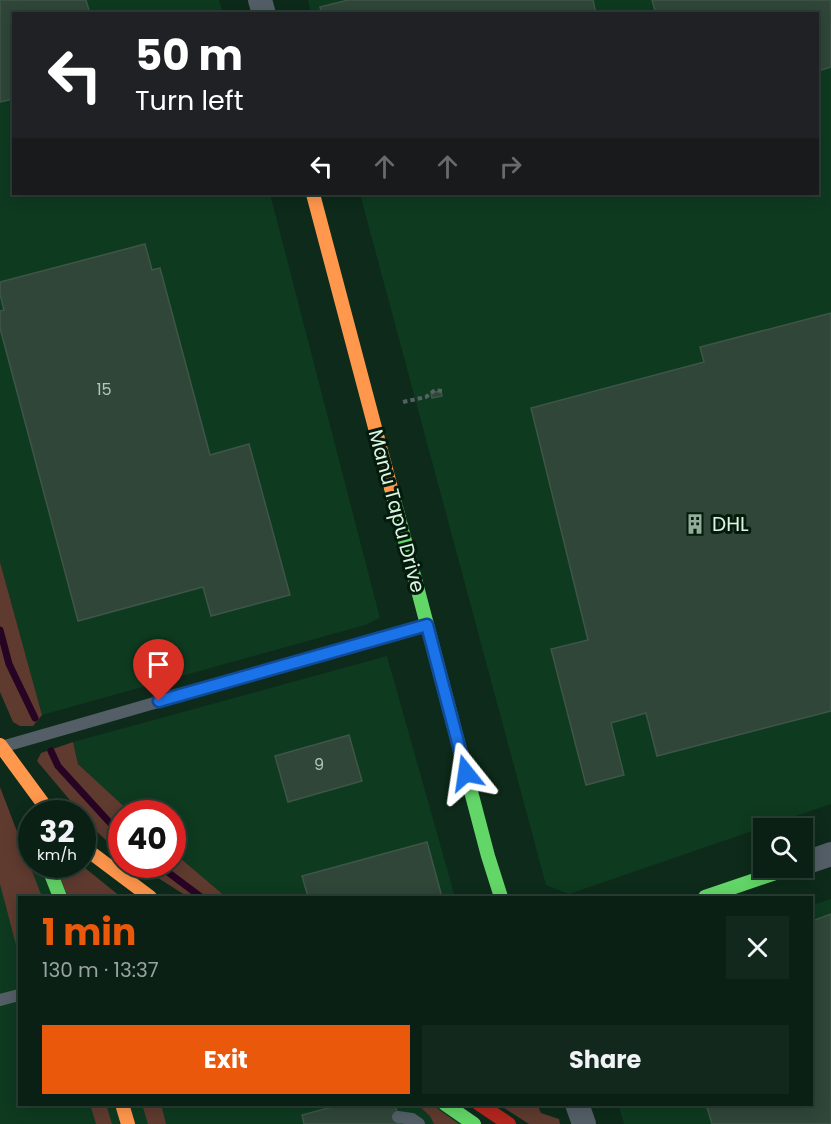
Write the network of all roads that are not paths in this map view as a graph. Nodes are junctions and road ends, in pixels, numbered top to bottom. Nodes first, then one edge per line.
1 (313, 195) edge
2 (427, 625) junction
3 (1, 746) edge
4 (18, 791) dead end
5 (40, 800) edge
6 (831, 854) edge
7 (96, 856) edge
8 (813, 860) edge
9 (53, 878) edge
10 (761, 878) edge
11 (60, 896) edge
12 (149, 896) edge
13 (501, 896) edge
14 (708, 896) edge
15 (18, 995) edge
16 (0, 1000) edge
17 (123, 1106) edge
18 (448, 1106) edge
19 (482, 1106) edge
20 (578, 1106) edge
21 (398, 1117) dead end
22 (128, 1124) edge
23 (419, 1124) edge
24 (474, 1124) edge
25 (508, 1124) edge
26 (584, 1124) edge

1 - 2 street, Manu Tapu Drive
2 - 3 lane
2 - 13 street, Manu Tapu Drive
3 - 4 street
3 - 5 street
6 - 8 street
7 - 12 street
9 - 11 street
10 - 14 street
15 - 16 lane
17 - 22 street
18 - 24 street
19 - 25 street
20 - 26 street
21 - 23 lane

